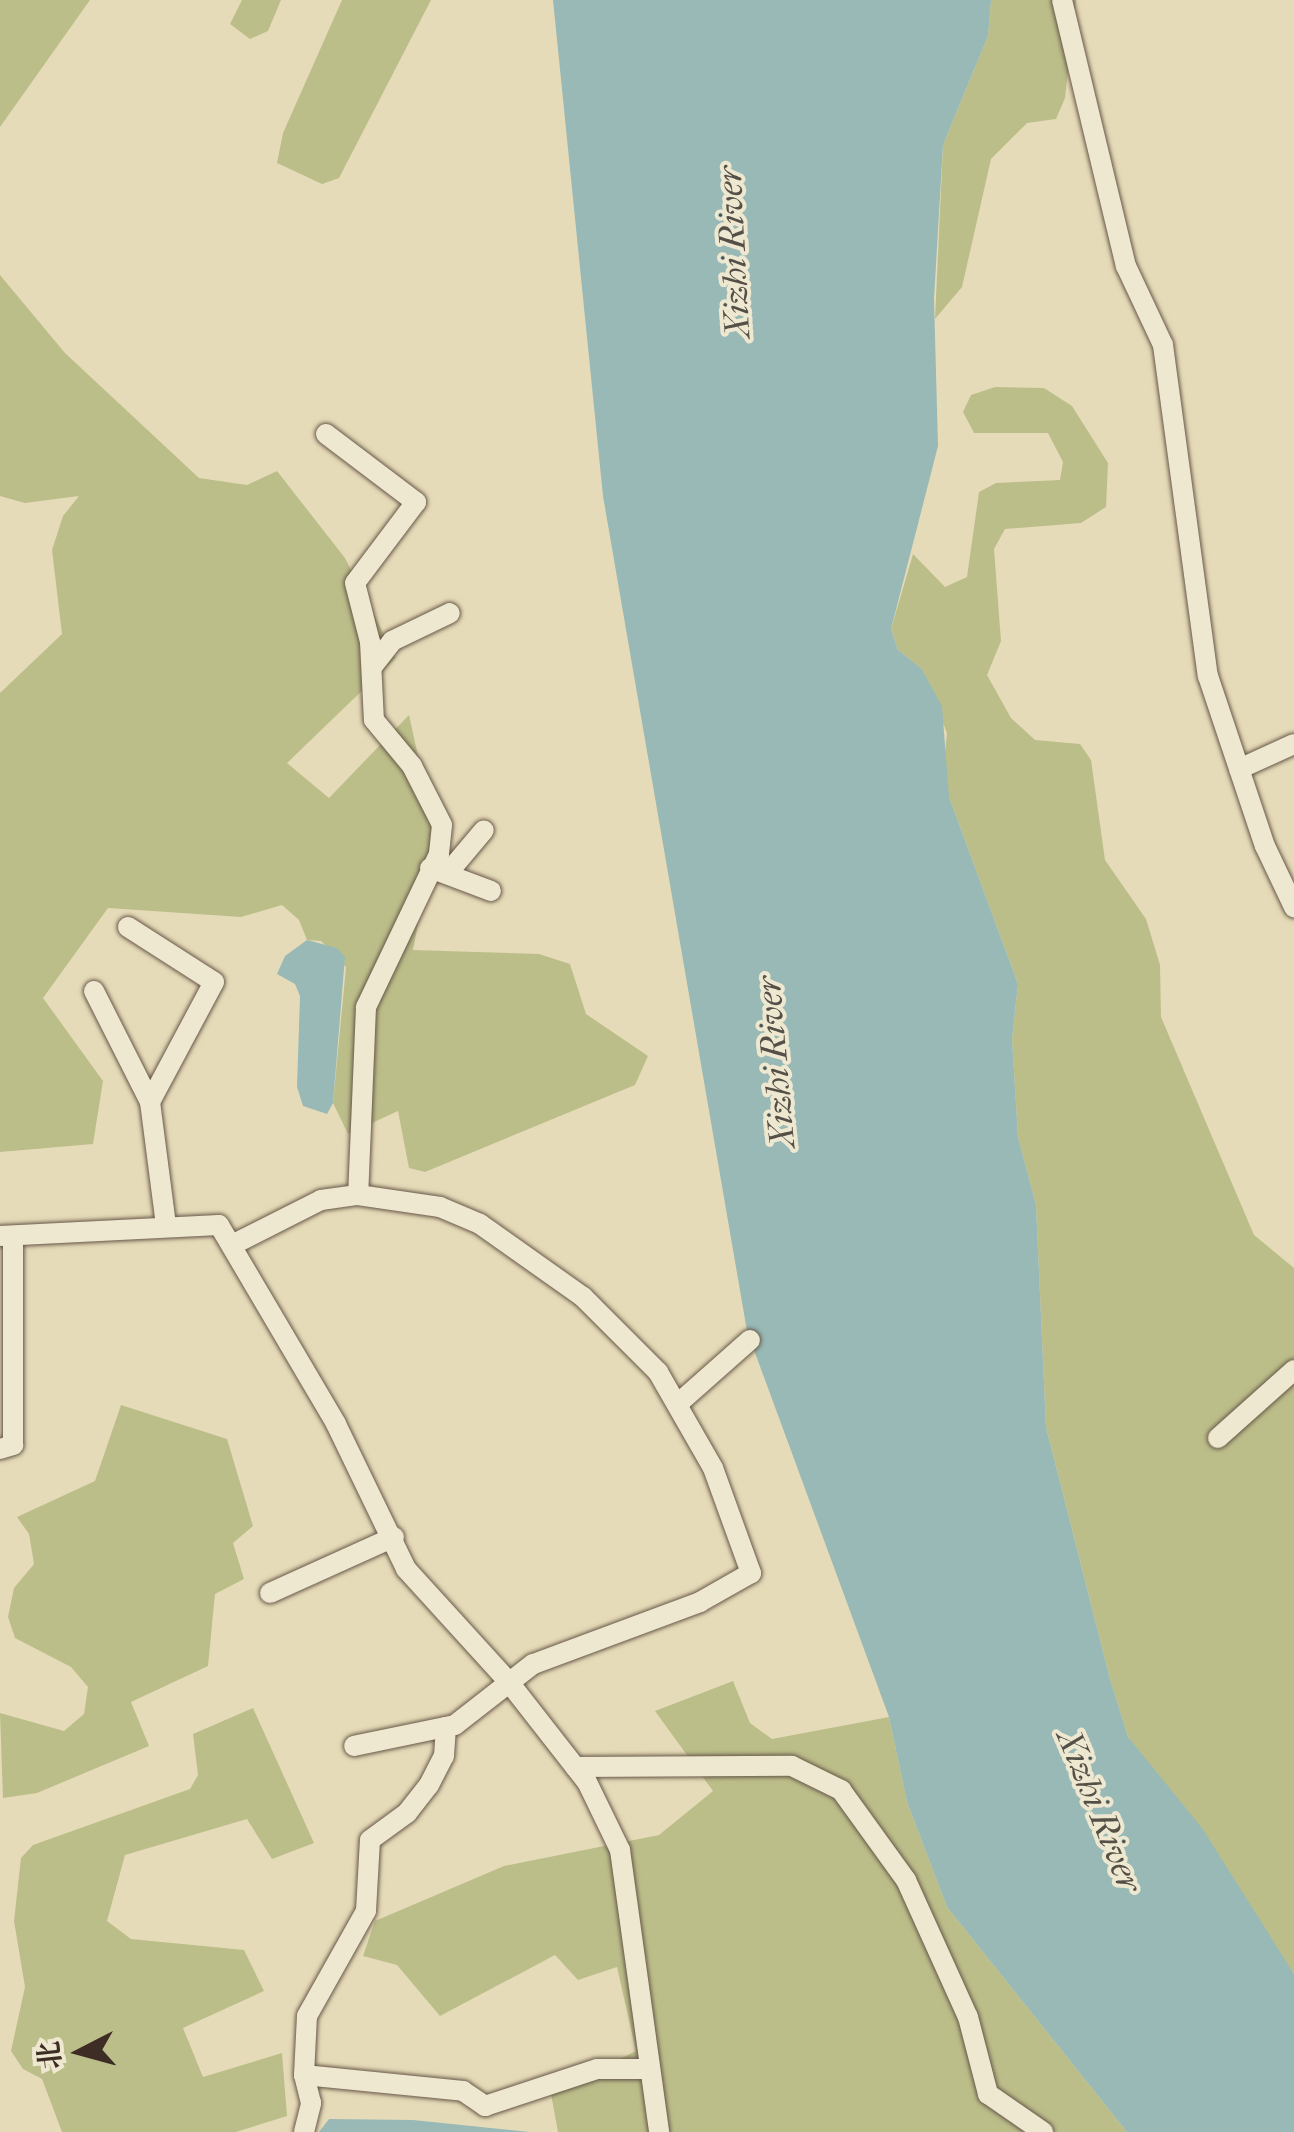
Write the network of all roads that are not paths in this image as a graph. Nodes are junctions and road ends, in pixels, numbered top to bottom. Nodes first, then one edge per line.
1 (1062, 0) edge
2 (326, 434) dead end
3 (450, 613) dead end
4 (372, 668) junction
5 (1294, 744) edge
6 (1239, 768) junction
7 (484, 830) dead end
8 (439, 871) junction
9 (491, 891) dead end
10 (1294, 907) edge
11 (128, 927) dead end
12 (94, 991) dead end
13 (150, 1102) junction
14 (358, 1195) junction
15 (166, 1226) junction
16 (6, 1236) edge
17 (232, 1244) junction
18 (750, 1340) dead end
19 (1294, 1370) edge
20 (680, 1402) junction
21 (1218, 1438) dead end
22 (0, 1449) edge
23 (394, 1536) junction
24 (270, 1592) dead end
25 (508, 1681) junction
26 (446, 1727) junction
27 (354, 1746) dead end
28 (575, 1767) junction
29 (650, 2069) junction
30 (304, 2076) junction
31 (304, 2132) edge
32 (659, 2132) edge
33 (1043, 2132) edge

1 - 6 street
2 - 4 street
3 - 4 street
4 - 8 street
5 - 6 street
6 - 10 street
7 - 8 street
8 - 9 street
8 - 14 street
11 - 13 street
12 - 13 street
13 - 15 street
14 - 17 street
14 - 20 street
15 - 16 street
15 - 17 street
16 - 22 street
17 - 23 street
18 - 20 street
19 - 21 street
20 - 25 street
23 - 24 street
23 - 25 street
25 - 26 street
25 - 28 street
26 - 27 street
26 - 30 street
28 - 29 street
28 - 33 street
29 - 30 street
29 - 32 street
30 - 31 street

